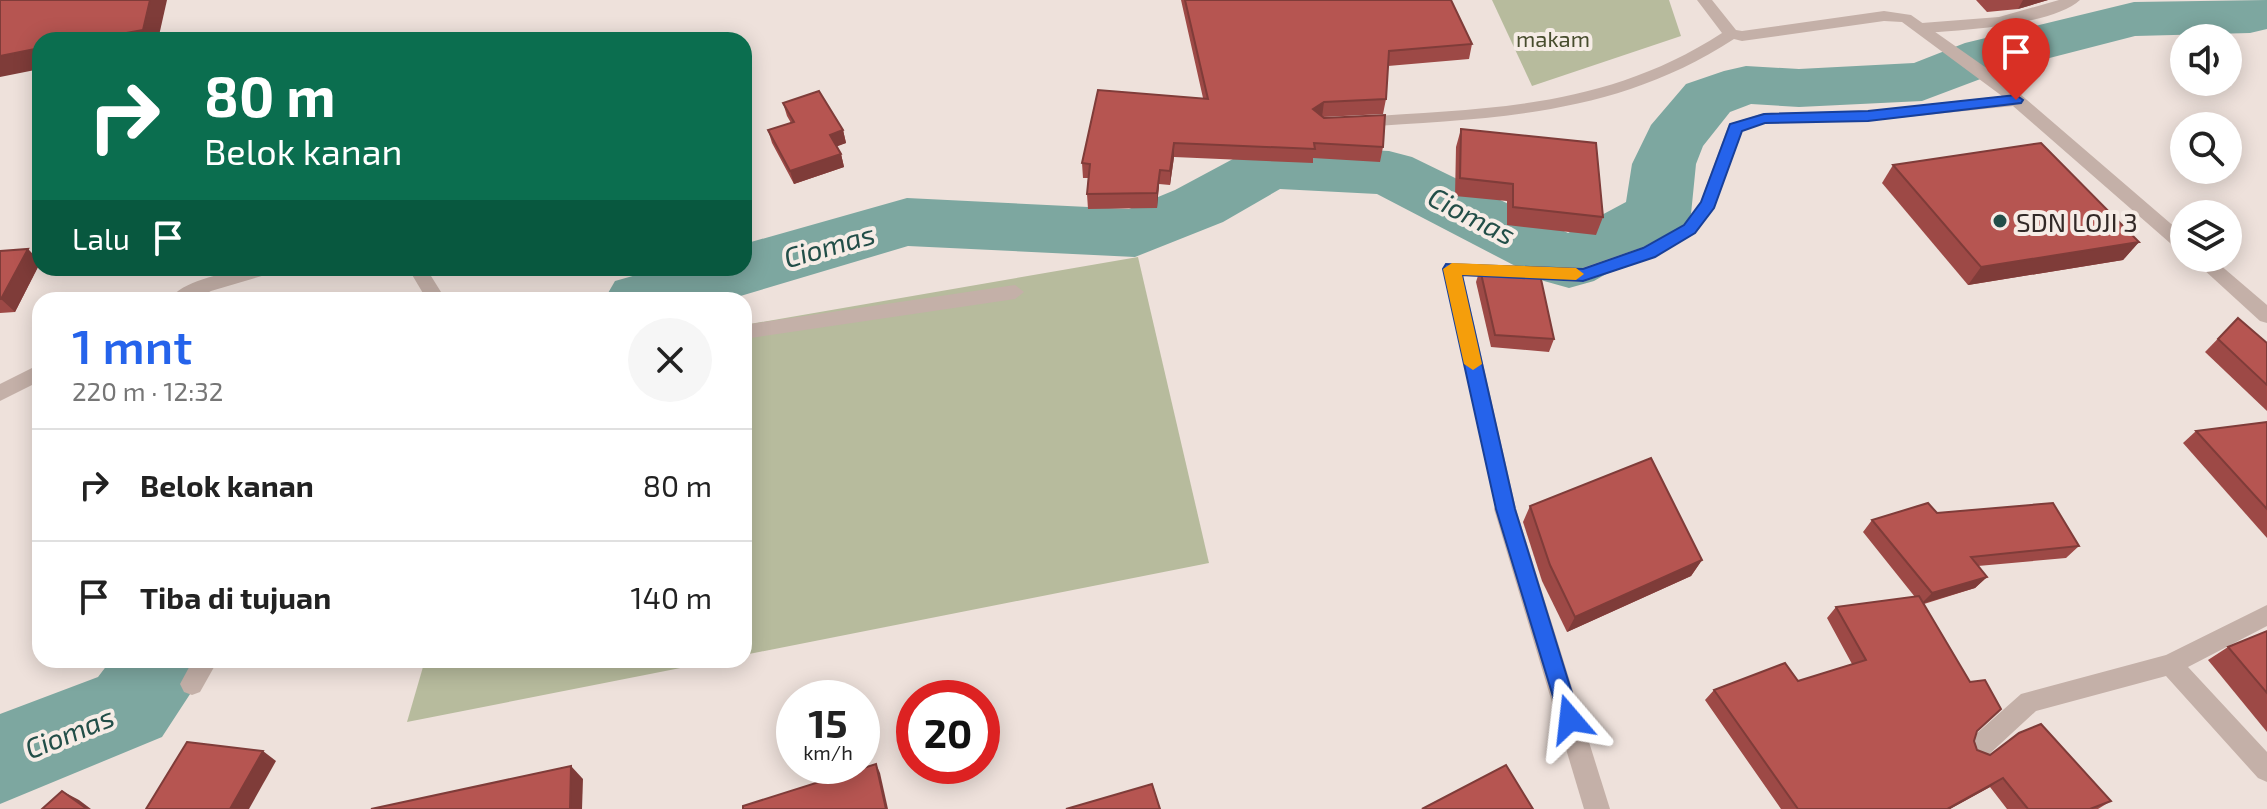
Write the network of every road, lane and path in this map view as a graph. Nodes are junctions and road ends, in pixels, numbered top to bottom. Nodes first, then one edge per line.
1 (1704, 0) edge
2 (2073, 0) edge
3 (1922, 28) junction
4 (1731, 34) junction
5 (2016, 100) junction
6 (1338, 124) edge
7 (2170, 233) edge
8 (2216, 272) edge
9 (239, 276) edge
10 (193, 292) edge
11 (1015, 292) dead end
12 (2267, 316) edge
13 (752, 331) edge
14 (32, 376) edge
15 (0, 393) edge
16 (2267, 615) edge
17 (2170, 664) junction
18 (201, 668) edge
19 (192, 684) dead end
20 (1976, 750) edge
21 (2267, 770) edge
22 (1597, 809) edge

1 - 4 street
2 - 3 street
3 - 4 street
3 - 5 street
4 - 6 street
5 - 7 street
5 - 22 street
8 - 12 street
9 - 10 street
11 - 13 street
14 - 15 street
16 - 17 street
17 - 20 street
17 - 21 street
18 - 19 street

